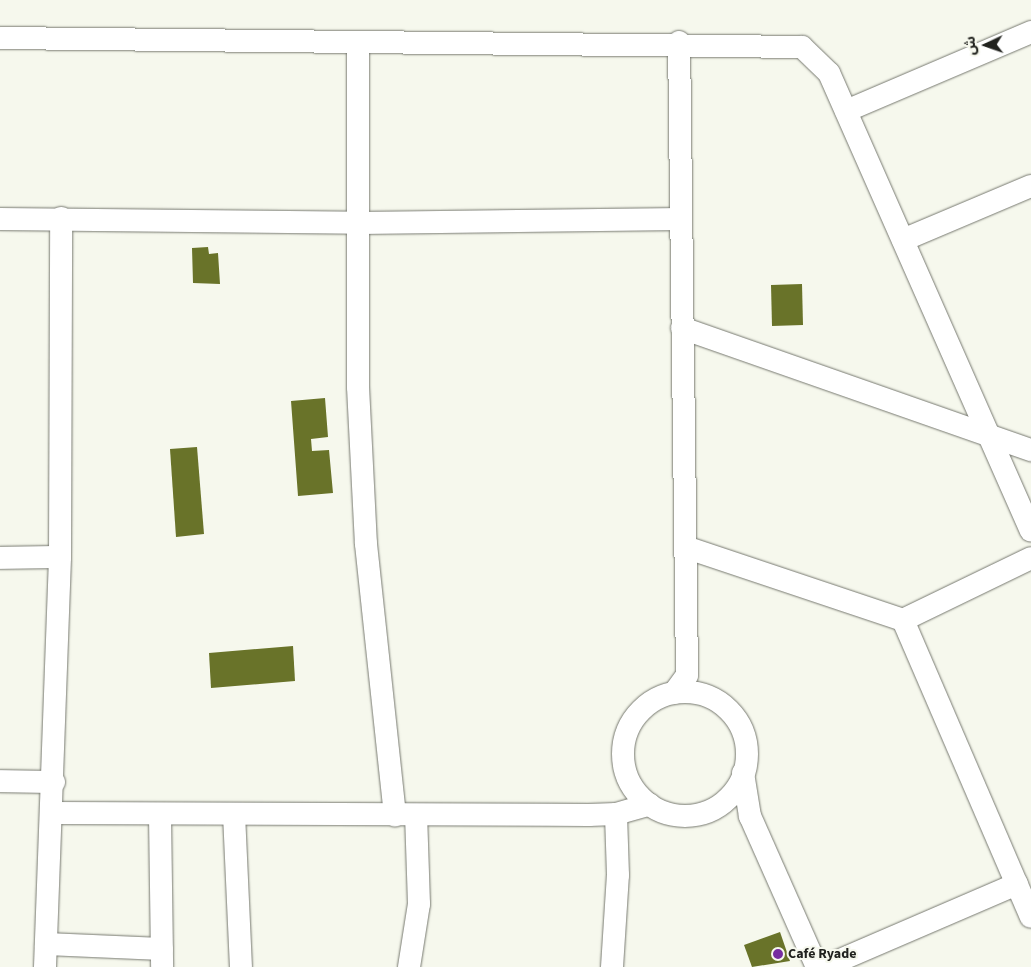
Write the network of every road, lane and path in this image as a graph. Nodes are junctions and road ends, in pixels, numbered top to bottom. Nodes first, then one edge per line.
1 (1031, 32) edge
2 (0, 38) edge
3 (358, 42) junction
4 (679, 42) junction
5 (846, 111) junction
6 (1031, 186) edge
7 (61, 218) junction
8 (0, 219) edge
9 (681, 219) junction
10 (360, 223) junction
11 (903, 240) junction
12 (682, 328) junction
13 (989, 434) junction
14 (1031, 450) edge
15 (1031, 530) edge
16 (685, 547) junction
17 (60, 557) junction
18 (0, 558) edge
19 (1031, 558) edge
20 (903, 620) junction
21 (680, 684) junction
22 (743, 773) junction
23 (0, 781) edge
24 (54, 782) junction
25 (632, 785) junction
26 (650, 804) junction
27 (721, 804) junction
28 (621, 811) junction
29 (51, 812) junction
30 (234, 814) junction
31 (160, 815) junction
32 (405, 815) junction
33 (750, 816) junction
34 (1017, 884) junction
35 (1031, 917) edge
36 (46, 944) junction
37 (162, 958) edge
38 (45, 967) edge
39 (241, 967) edge
40 (409, 967) edge
41 (612, 967) edge
42 (816, 967) edge
43 (824, 967) edge

1 - 5 street
2 - 3 street
3 - 4 street
3 - 10 street
4 - 5 street
4 - 9 street
5 - 11 street
6 - 11 street
7 - 8 street
7 - 10 street
7 - 17 street
9 - 10 street
9 - 12 street
10 - 32 street
11 - 13 street
12 - 13 street
12 - 16 street
13 - 14 street
13 - 15 street
16 - 20 street
16 - 21 street
17 - 18 street
17 - 24 street
19 - 20 street
20 - 34 street
21 - 22 street
21 - 25 street
22 - 27 street
22 - 33 street
23 - 24 street
24 - 29 street
25 - 26 street
25 - 28 street
26 - 27 street
26 - 28 street
27 - 33 street
28 - 32 street
28 - 41 street
29 - 31 street
29 - 36 street
30 - 31 street
30 - 32 street
30 - 39 street
31 - 37 street
32 - 40 street
33 - 42 street
34 - 35 street
34 - 43 street
36 - 37 street
36 - 38 street

